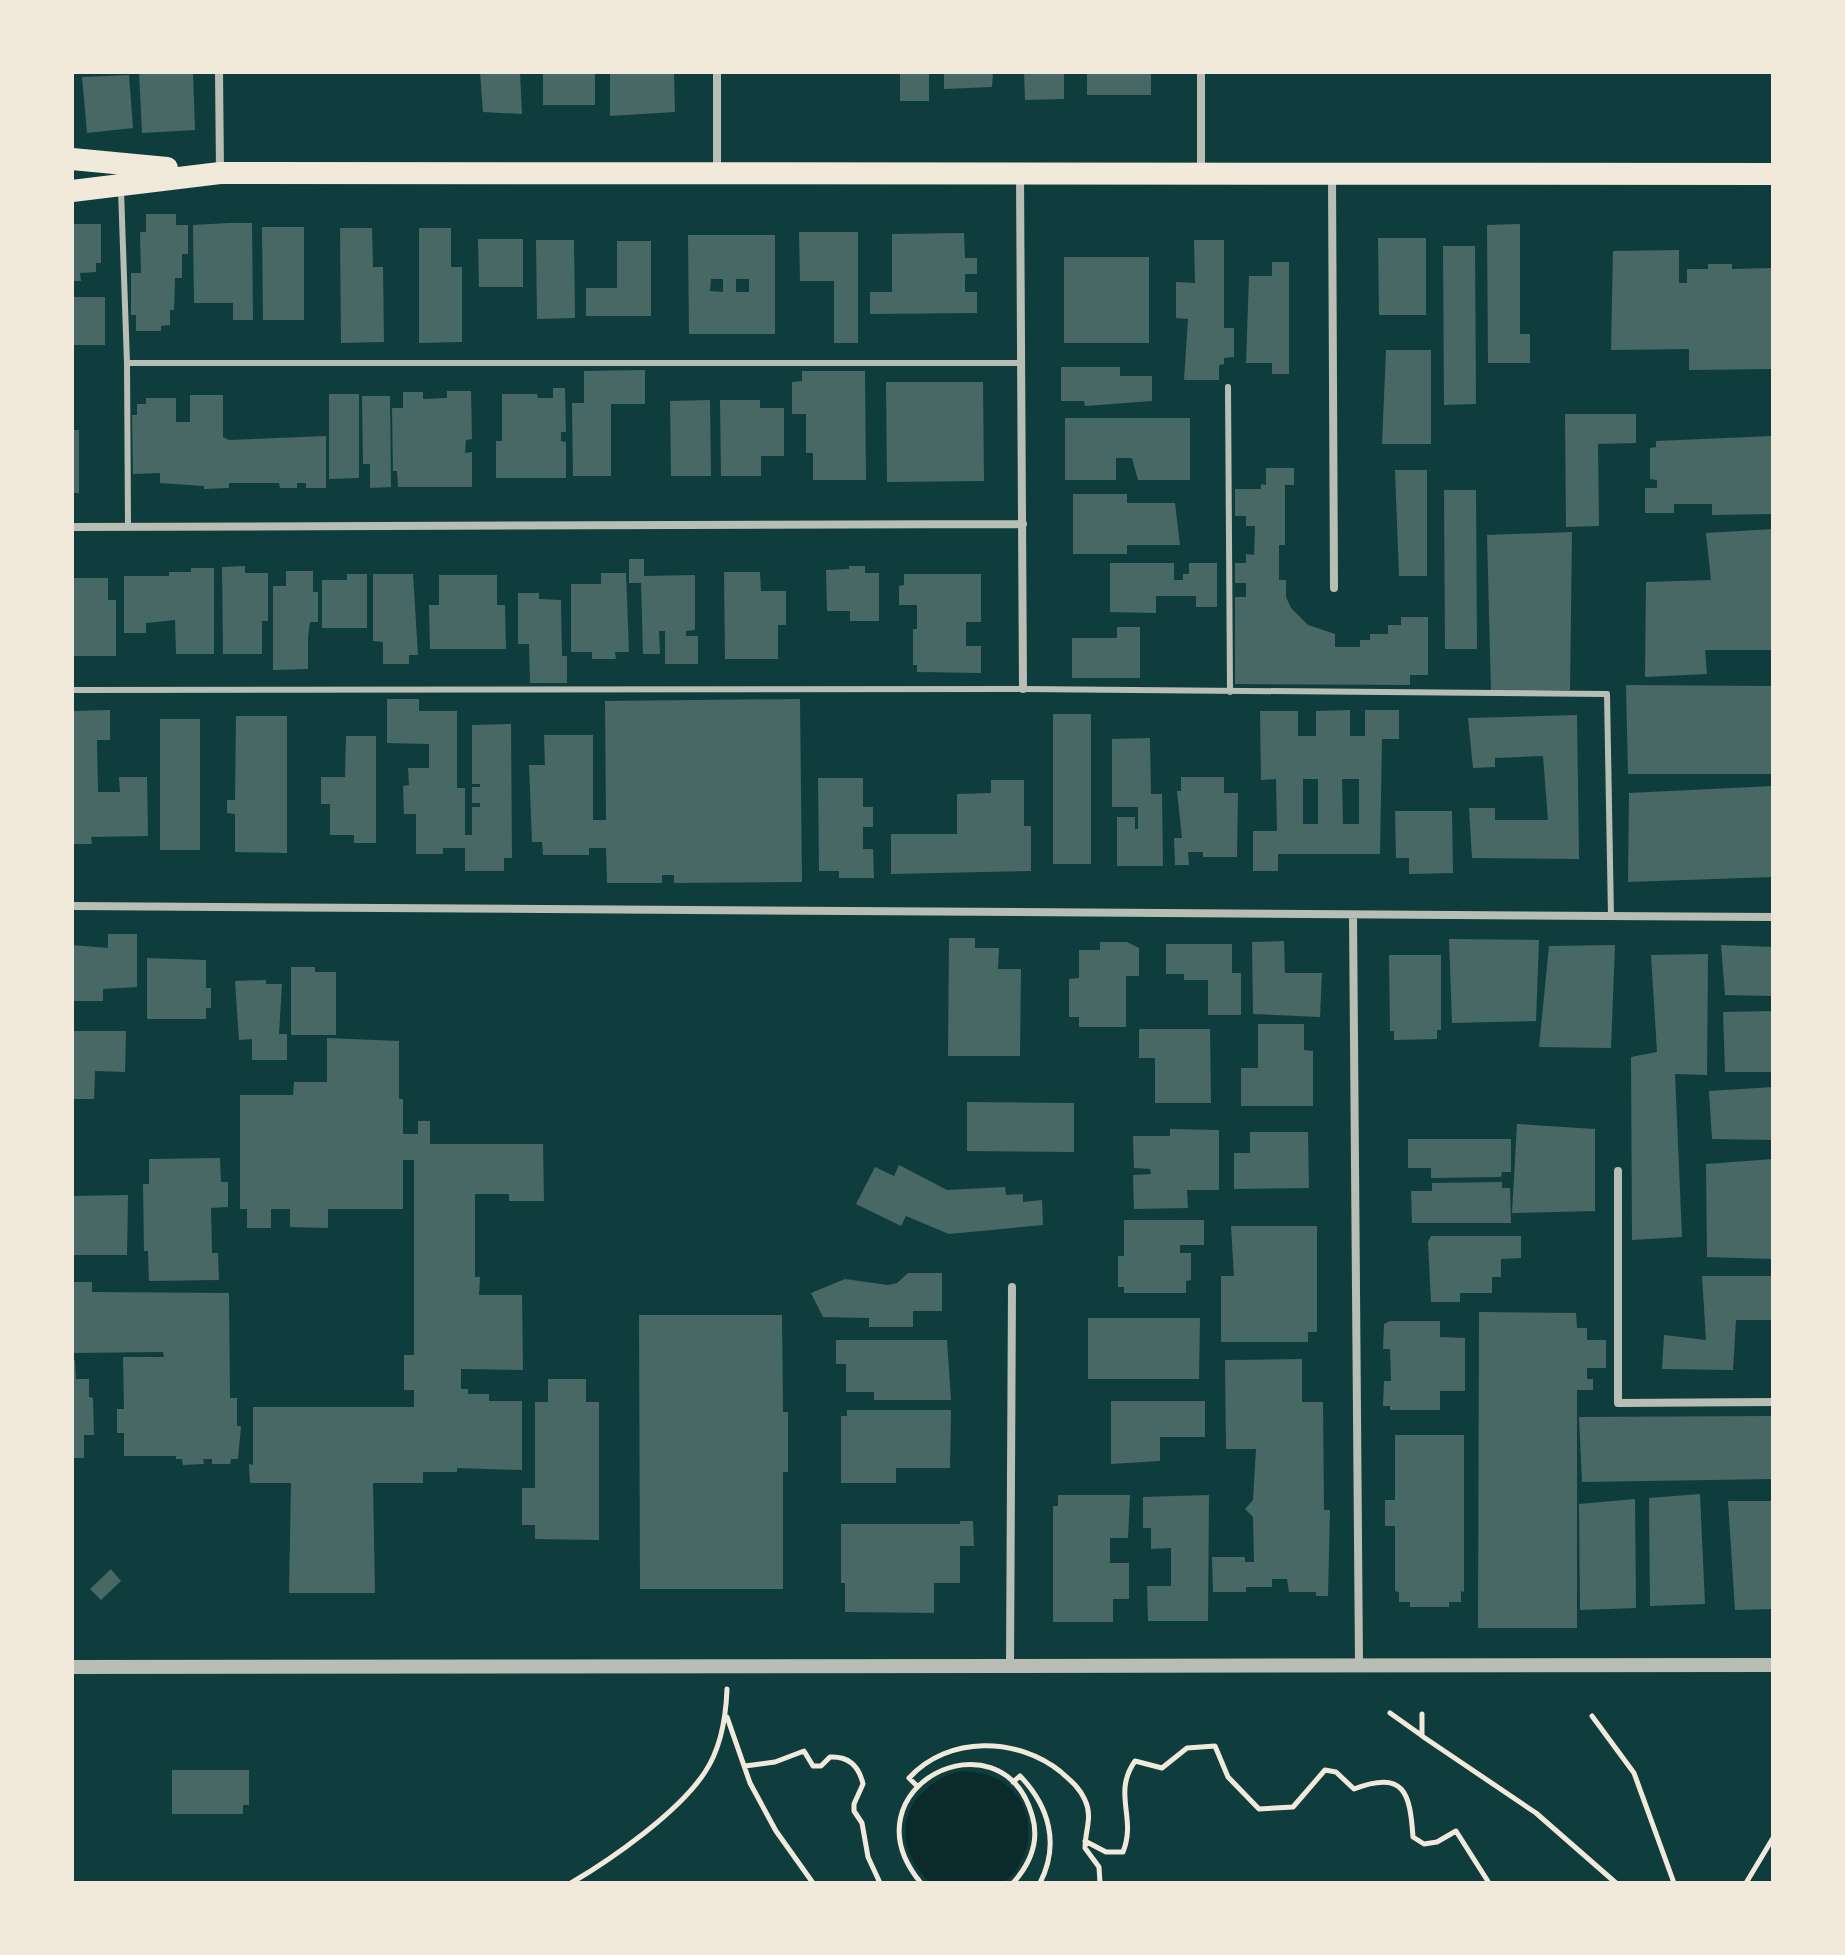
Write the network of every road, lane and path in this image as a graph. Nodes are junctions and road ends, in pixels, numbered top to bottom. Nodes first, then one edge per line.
1 (219, 72) edge
2 (717, 72) edge
3 (1201, 72) edge
4 (72, 159) edge
5 (1332, 171) junction
6 (1201, 172) junction
7 (220, 173) junction
8 (717, 173) junction
9 (1020, 173) junction
10 (1773, 174) edge
11 (120, 183) junction
12 (72, 191) edge
13 (127, 363) junction
14 (1022, 363) junction
15 (1228, 387) dead end
16 (1023, 524) junction
17 (72, 527) edge
18 (128, 527) junction
19 (1334, 588) dead end
20 (1023, 689) junction
21 (72, 690) edge
22 (1230, 692) junction
23 (72, 906) edge
24 (1353, 915) junction
25 (1611, 917) junction
26 (1773, 917) edge
27 (1618, 1171) dead end
28 (1012, 1287) dead end
29 (1773, 1402) edge
30 (1359, 1664) junction
31 (1773, 1665) edge
32 (1010, 1666) junction
33 (72, 1667) edge
34 (728, 1668) junction
35 (1390, 1713) dead end
36 (1422, 1714) dead end
37 (727, 1716) junction
38 (1592, 1716) dead end
39 (1422, 1736) junction
40 (745, 1766) junction
41 (1013, 1782) junction
42 (917, 1786) junction
43 (1773, 1838) edge
44 (1085, 1841) junction
45 (571, 1883) edge
46 (813, 1883) edge
47 (880, 1883) edge
48 (921, 1883) edge
49 (1013, 1883) edge
50 (1040, 1883) edge
51 (1100, 1883) edge
52 (1489, 1883) edge
53 (1616, 1883) edge
54 (1674, 1883) edge
55 (1746, 1883) edge

1 - 7 street
2 - 8 street
3 - 6 street
4 - 7 highway
5 - 6 highway
5 - 10 highway
5 - 19 street
6 - 9 highway
7 - 8 highway
7 - 11 highway
8 - 9 highway
9 - 14 street
11 - 12 highway
11 - 13 lane
13 - 14 lane
13 - 18 lane
14 - 16 street
15 - 22 lane
16 - 18 street
16 - 20 street
17 - 18 street
20 - 21 lane
20 - 22 lane
22 - 25 lane
23 - 24 street
24 - 25 street
24 - 30 street
25 - 26 street
27 - 29 street
28 - 32 street
30 - 31 street
30 - 32 street
32 - 34 street
33 - 34 street
34 - 37 path
35 - 39 path
36 - 39 path
37 - 40 path
37 - 45 path
38 - 54 path
39 - 53 path
40 - 46 path
40 - 47 path
41 - 42 path
41 - 49 path
41 - 50 path
42 - 44 path
42 - 48 path
43 - 55 path
44 - 51 path
44 - 52 path

